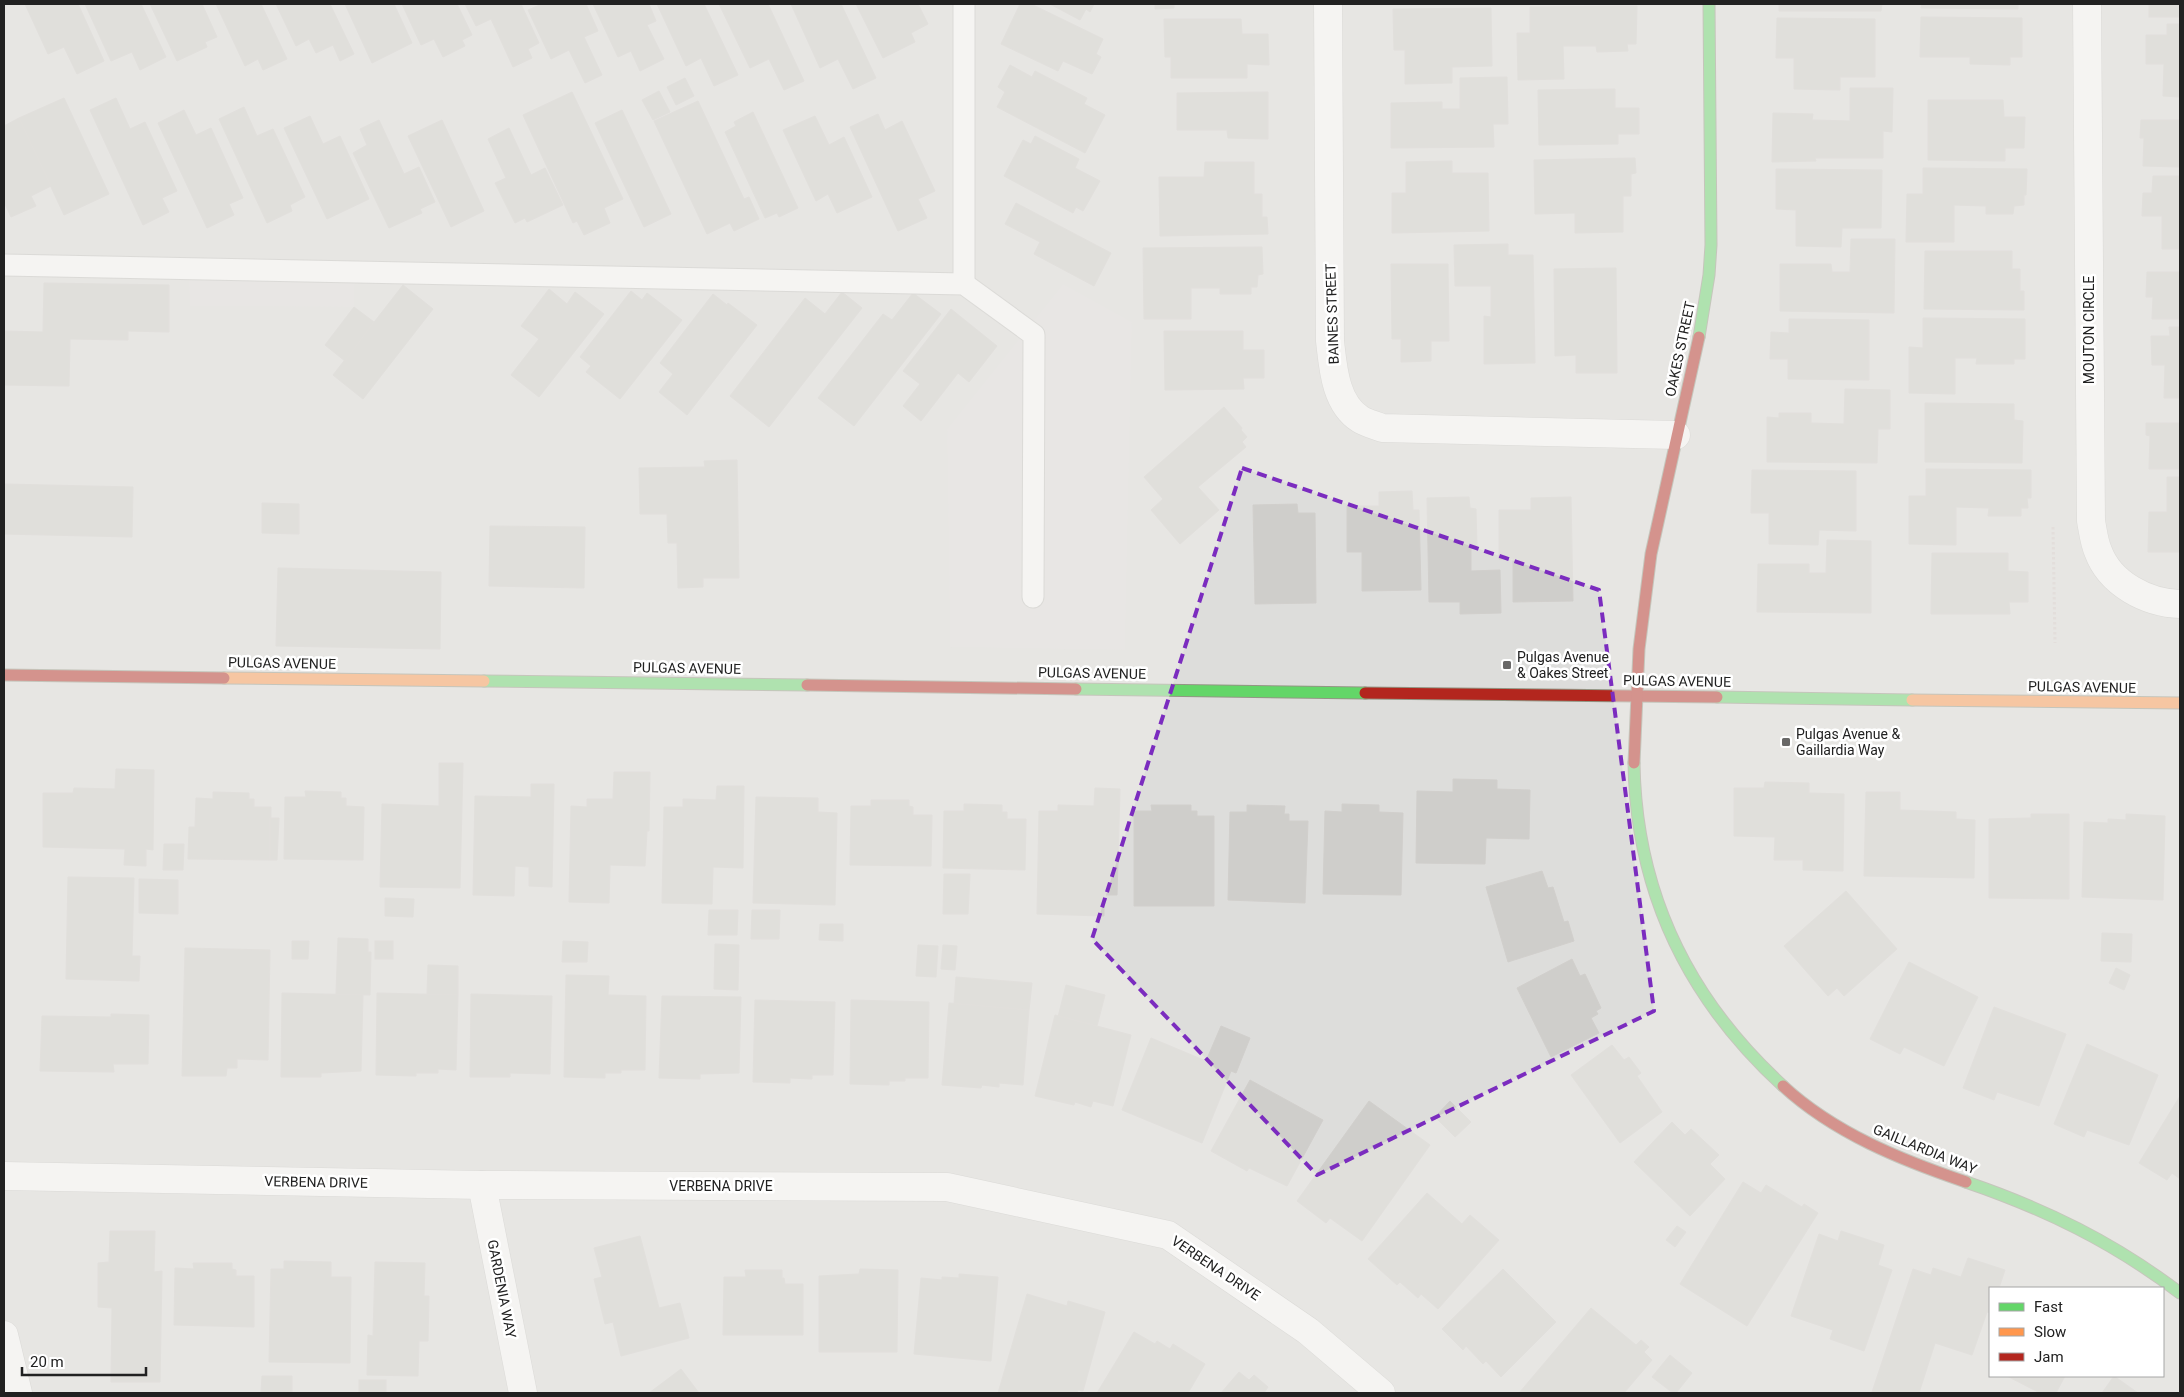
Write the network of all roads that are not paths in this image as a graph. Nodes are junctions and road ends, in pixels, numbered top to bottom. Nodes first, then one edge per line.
1 (964, 4) edge
2 (1328, 4) edge
3 (1709, 4) edge
4 (2087, 4) edge
5 (4, 265) edge
6 (964, 284) junction
7 (1676, 436) junction
8 (1033, 597) dead end
9 (2180, 604) edge
10 (4, 675) edge
11 (1636, 696) junction
12 (2180, 703) edge
13 (4, 1176) edge
14 (482, 1185) junction
15 (2180, 1292) edge
16 (4, 1334) edge
17 (18, 1393) edge
18 (522, 1393) edge
19 (1381, 1393) edge

1 - 6 lane
2 - 7 street, BAINES STREET
3 - 7 street, OAKES STREET
4 - 9 street, MOUTON CIRCLE
5 - 6 lane
6 - 8 lane
7 - 11 street, OAKES STREET
10 - 11 street, PULGAS AVENUE
11 - 12 street, PULGAS AVENUE
11 - 15 street, GAILLARDIA WAY
13 - 14 street, VERBENA DRIVE
14 - 18 street, GARDENIA WAY
14 - 19 street, VERBENA DRIVE
16 - 17 street

